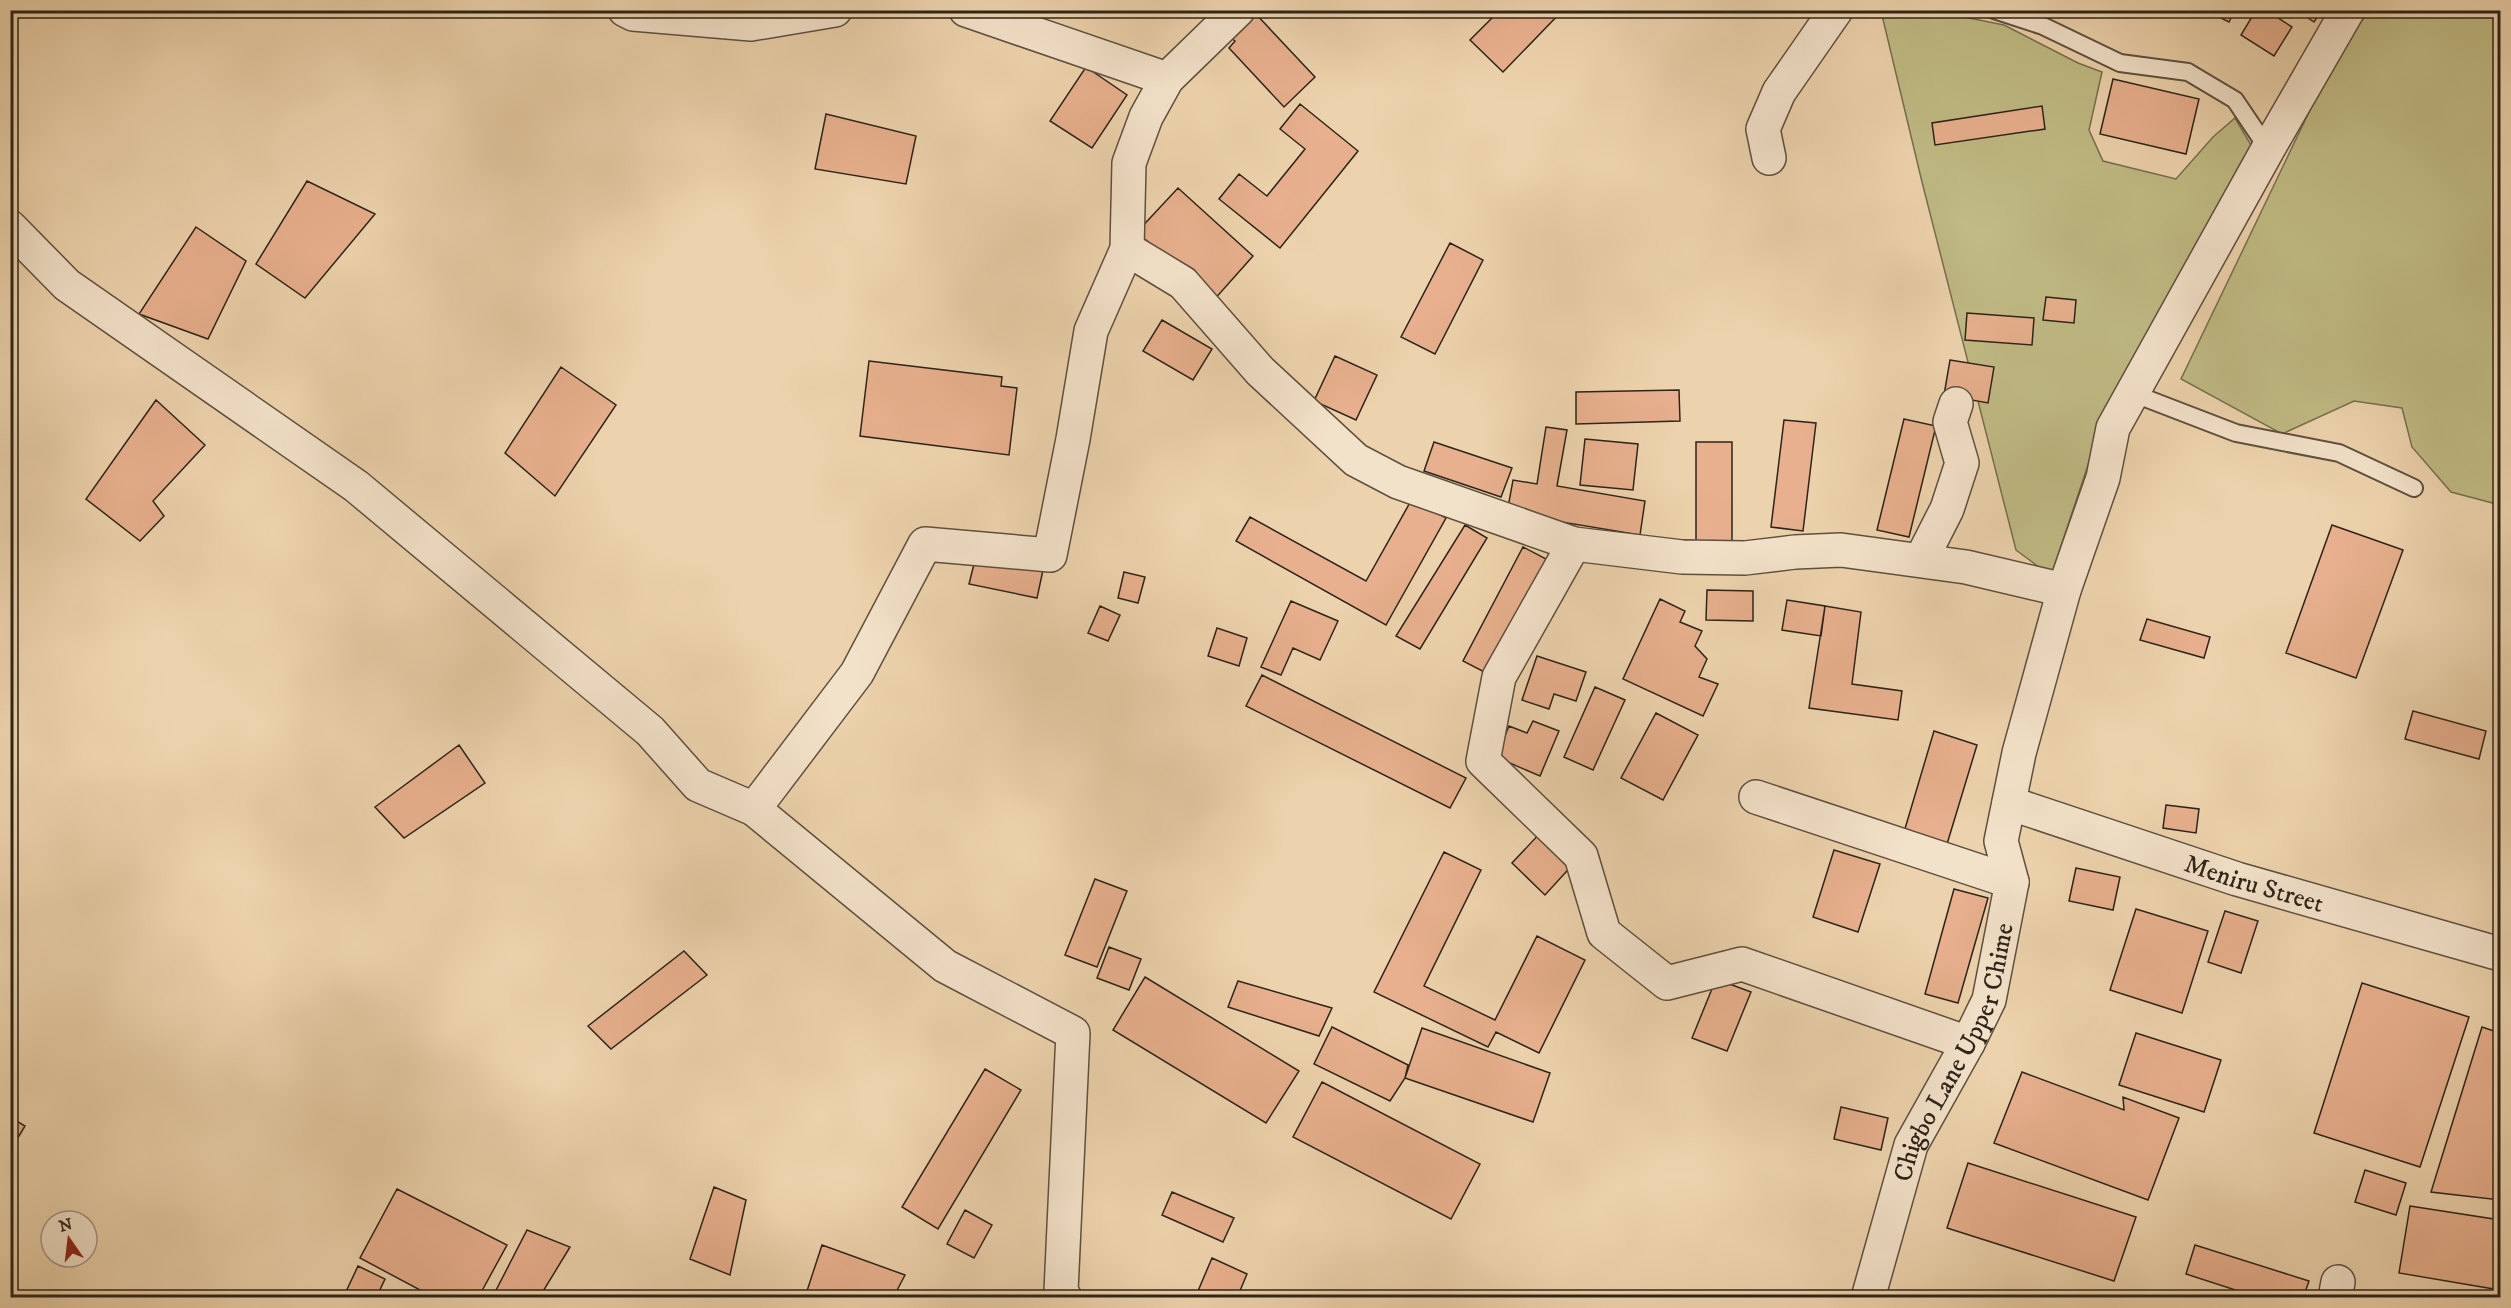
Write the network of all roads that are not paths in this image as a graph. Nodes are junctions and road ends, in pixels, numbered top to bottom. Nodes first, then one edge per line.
1 (625, 10) edge
2 (966, 10) edge
3 (1238, 10) edge
4 (1836, 10) edge
5 (1995, 10) edge
6 (2348, 10) edge
7 (817, 12) edge
8 (1167, 79) junction
9 (2268, 149) junction
10 (1769, 158) dead end
11 (10, 227) edge
12 (1127, 249) junction
13 (2132, 393) junction
14 (1956, 404) dead end
15 (2414, 488) dead end
16 (1574, 544) junction
17 (1921, 560) junction
18 (2064, 590) junction
19 (1756, 797) dead end
20 (2009, 803) junction
21 (754, 809) junction
22 (2012, 882) junction
23 (2500, 954) edge
24 (1968, 1043) junction
25 (1065, 1298) edge
26 (1868, 1298) edge

1 - 7 street
2 - 8 street
3 - 8 street
4 - 10 street
5 - 9 lane
6 - 9 street, Chigbo Lane Upper Chime
8 - 12 street
9 - 13 street, Chigbo Lane Upper Chime
11 - 21 street
12 - 16 street
12 - 21 street
13 - 15 lane
13 - 18 street, Chigbo Lane Upper Chime
14 - 17 street
16 - 17 street
16 - 24 street
17 - 18 street
18 - 20 street, Chigbo Lane Upper Chime
19 - 22 street
20 - 22 street, Chigbo Lane Upper Chime
20 - 23 street, Meniru Street
21 - 25 street
22 - 24 street, Chigbo Lane Upper Chime
24 - 26 street, Chigbo Lane Upper Chime

